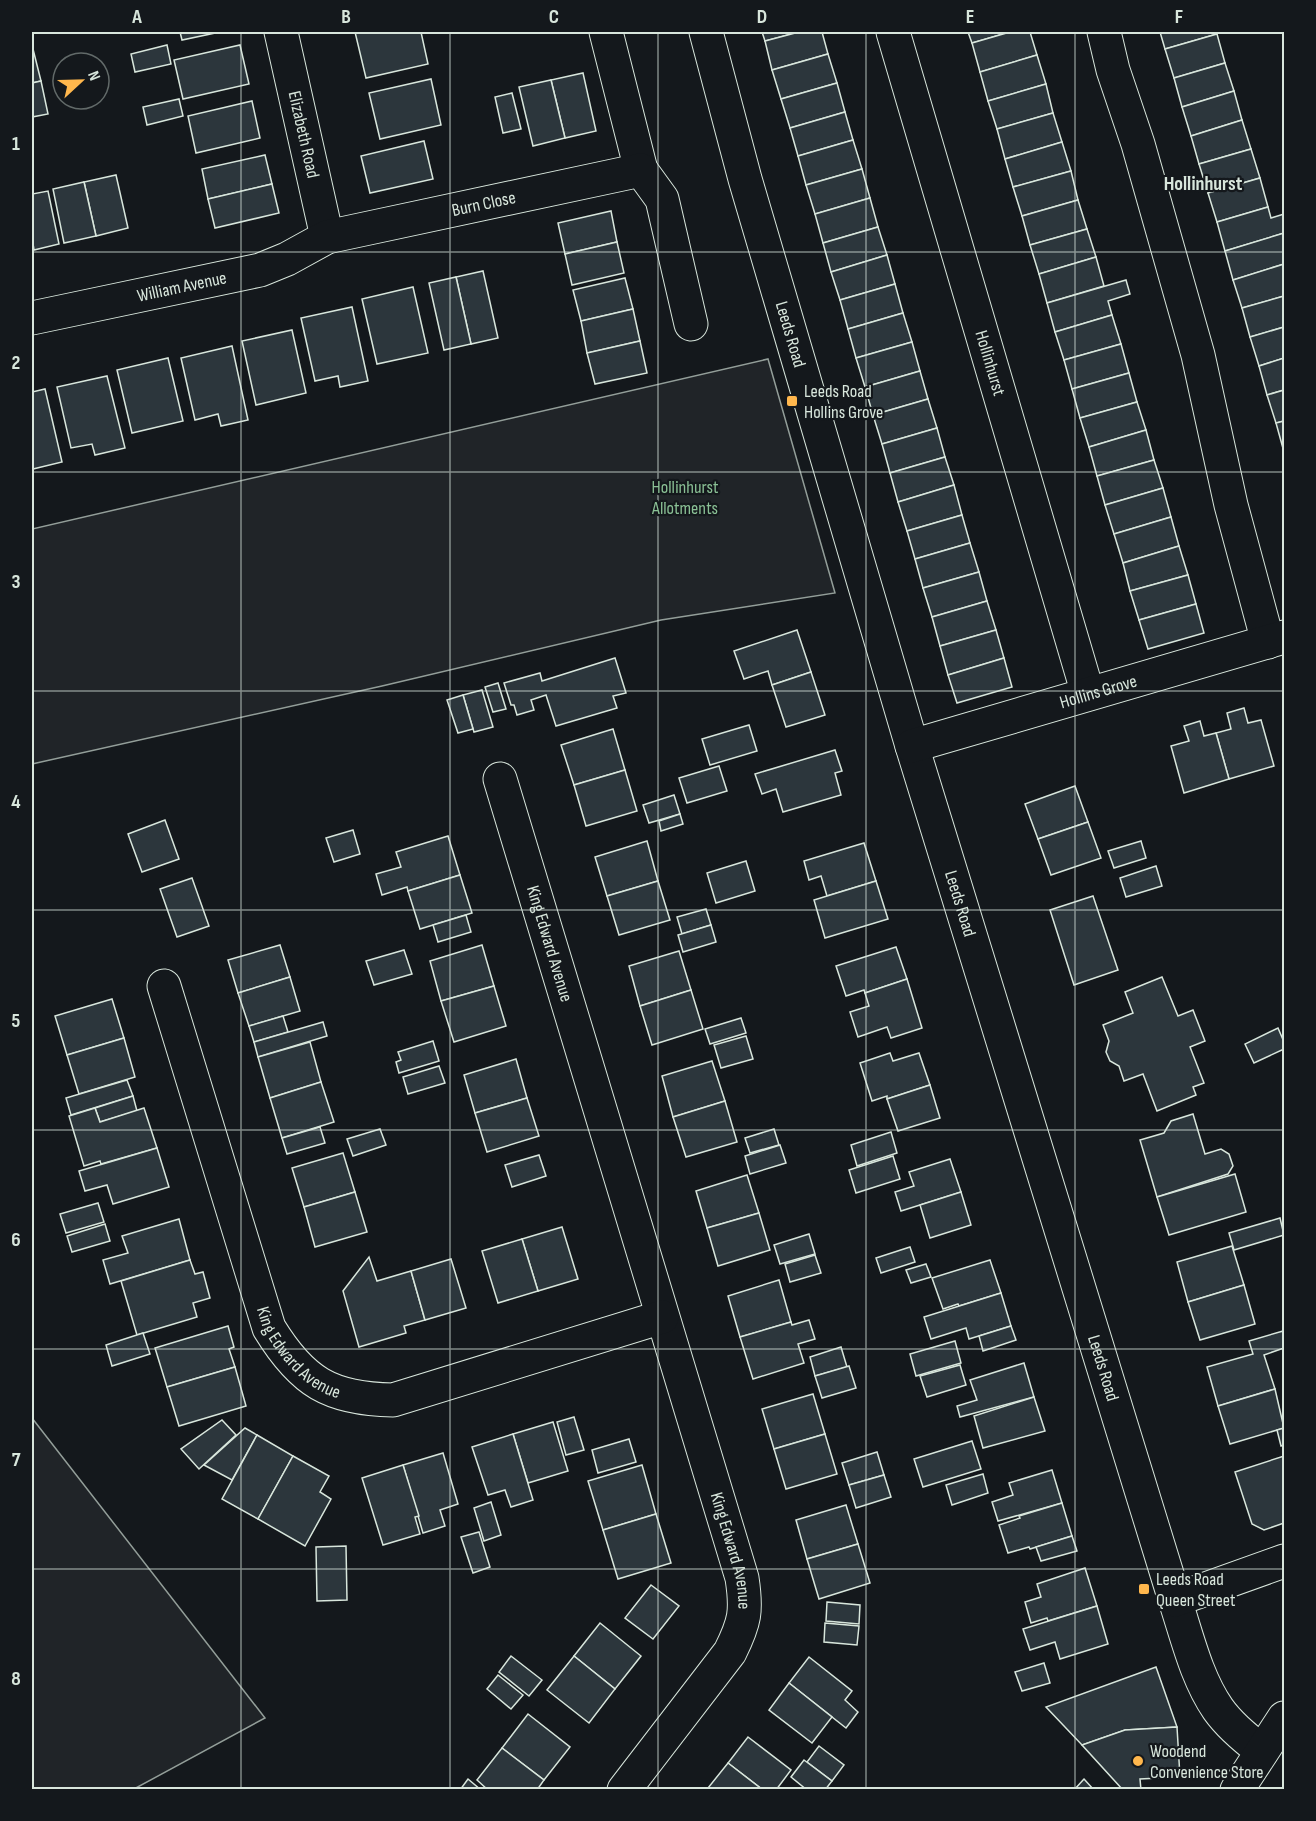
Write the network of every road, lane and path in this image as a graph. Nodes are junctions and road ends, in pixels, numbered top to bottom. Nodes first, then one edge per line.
1 (281, 32) edge
2 (606, 32) edge
3 (706, 32) edge
4 (893, 32) edge
5 (1104, 32) edge
6 (640, 170) junction
7 (327, 237) junction
8 (32, 318) edge
9 (691, 324) dead end
10 (1276, 639) edge
11 (1088, 694) junction
12 (912, 746) junction
13 (500, 779) dead end
14 (164, 986) dead end
15 (662, 1317) junction
16 (1284, 1561) edge
17 (1175, 1600) junction
18 (1284, 1718) edge
19 (1262, 1751) junction
20 (624, 1790) edge
21 (1237, 1790) edge

1 - 7 street, Elizabeth Road
2 - 6 street
3 - 12 street, Leeds Road
4 - 11 street, Hollinhurst
5 - 10 street
6 - 7 street, Burn Close
6 - 9 street
7 - 8 street, William Avenue
10 - 11 street, Hollins Grove
11 - 12 street, Hollins Grove
12 - 17 street, Leeds Road
13 - 15 street, King Edward Avenue
14 - 15 street, King Edward Avenue
15 - 20 street, King Edward Avenue
16 - 17 street
17 - 19 street, Leeds Road
18 - 19 street
19 - 21 street

